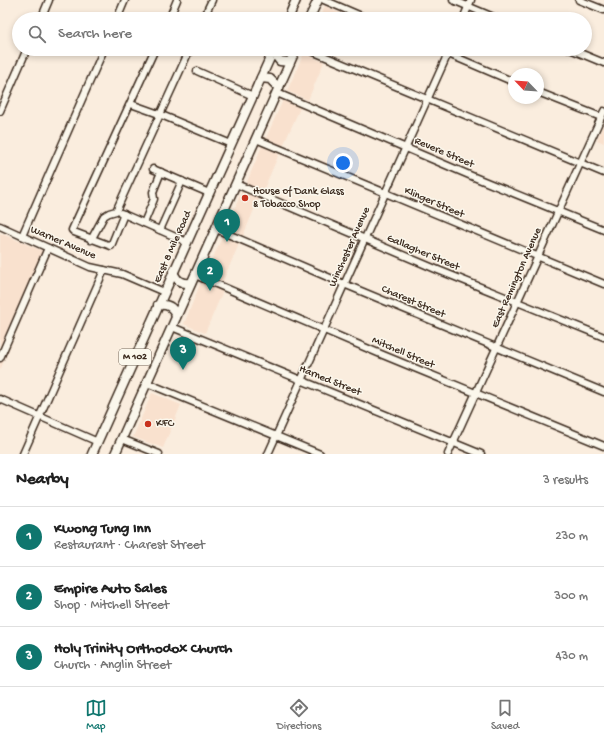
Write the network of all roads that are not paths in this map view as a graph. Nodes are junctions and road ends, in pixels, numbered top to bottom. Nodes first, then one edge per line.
1 (49, 0) edge
2 (125, 0) edge
3 (177, 0) edge
4 (212, 0) edge
5 (296, 0) edge
6 (318, 0) edge
7 (324, 0) edge
8 (453, 0) edge
9 (471, 0) edge
10 (578, 0) edge
11 (468, 6) junction
12 (604, 10) edge
13 (44, 12) edge
14 (120, 12) edge
15 (172, 12) edge
16 (206, 12) edge
17 (291, 12) edge
18 (313, 12) edge
19 (352, 12) edge
20 (466, 12) edge
21 (482, 12) edge
22 (24, 56) edge
23 (101, 56) edge
24 (152, 56) edge
25 (187, 56) edge
26 (271, 56) edge
27 (276, 56) edge
28 (293, 56) edge
29 (323, 56) edge
30 (447, 56) edge
31 (459, 56) edge
32 (587, 56) edge
33 (290, 62) junction
34 (604, 63) edge
35 (197, 71) dead end
36 (261, 78) junction
37 (508, 79) edge
38 (278, 90) junction
39 (544, 94) edge
40 (253, 96) junction
41 (427, 100) junction
42 (130, 104) junction
43 (0, 111) edge
44 (159, 114) junction
45 (603, 114) edge
46 (256, 139) junction
47 (231, 144) junction
48 (405, 148) junction
49 (580, 163) junction
50 (153, 169) dead end
51 (161, 172) junction
52 (604, 173) edge
53 (182, 181) junction
54 (236, 184) junction
55 (209, 193) junction
56 (385, 193) junction
57 (116, 211) junction
58 (558, 211) junction
59 (124, 214) junction
60 (144, 223) junction
61 (0, 226) edge
62 (216, 229) junction
63 (160, 230) junction
64 (604, 230) edge
65 (22, 236) junction
66 (364, 239) junction
67 (92, 240) junction
68 (187, 242) junction
69 (48, 248) junction
70 (538, 257) junction
71 (104, 270) junction
72 (173, 272) junction
73 (195, 275) junction
74 (191, 284) junction
75 (344, 284) junction
76 (604, 284) edge
77 (164, 292) junction
78 (517, 302) junction
79 (158, 305) junction
80 (176, 317) junction
81 (172, 327) junction
82 (323, 330) junction
83 (604, 338) edge
84 (496, 348) junction
85 (0, 358) edge
86 (301, 380) junction
87 (147, 383) junction
88 (604, 392) edge
89 (476, 394) junction
90 (0, 400) edge
91 (40, 417) junction
92 (276, 436) junction
93 (122, 439) junction
94 (98, 442) junction
95 (453, 442) junction
96 (604, 446) edge
97 (23, 454) edge
98 (92, 454) edge
99 (115, 454) edge
100 (159, 454) edge
101 (268, 454) edge
102 (320, 454) edge
103 (448, 454) edge
104 (482, 454) edge

1 - 13 street
2 - 14 street
3 - 15 street
4 - 16 street
5 - 17 highway
6 - 18 highway
7 - 19 street
8 - 11 street
9 - 11 street
10 - 12 street
11 - 20 street
11 - 21 street
22 - 43 street
23 - 65 street
24 - 42 street
25 - 44 street
26 - 36 highway, East 8 Mile Road / M 102
27 - 33 highway
28 - 33 highway, M 102
29 - 41 street
30 - 41 street, Winchester Avenue
31 - 37 street
32 - 34 street
33 - 38 highway, M 102
35 - 40 street
36 - 38 highway
36 - 40 highway, East 8 Mile Road / M 102
38 - 46 highway, M 102
38 - 48 street, Revere Street
39 - 45 street
40 - 47 highway, East 8 Mile Road / M 102
41 - 48 street, Winchester Avenue
41 - 49 street
42 - 44 street
42 - 67 street
44 - 47 street
44 - 57 street
45 - 49 street, East Remington Avenue
46 - 54 highway, M 102
46 - 56 street, Klinger Street
47 - 55 highway, East 8 Mile Road / M 102
48 - 56 street, Winchester Avenue
48 - 58 street, Revere Street
49 - 52 street
49 - 58 street, East Remington Avenue
50 - 51 street
51 - 53 street
51 - 60 street
53 - 55 street
53 - 63 street
54 - 62 highway, M 102
54 - 66 street, Gallagher Street
55 - 68 highway, East 8 Mile Road / M 102
56 - 66 street, Winchester Avenue
56 - 70 street, Klinger Street
57 - 59 street
57 - 67 street
58 - 64 street, Revere Street
58 - 70 street, East Remington Avenue
59 - 60 street
59 - 67 street
60 - 63 street
61 - 65 street, Warner Avenue
62 - 73 highway, M 102
62 - 75 street, Charest Street
63 - 68 street
65 - 69 street, Warner Avenue
66 - 75 street, Winchester Avenue
66 - 78 street, Gallagher Street
68 - 72 highway, East 8 Mile Road / M 102
69 - 71 street, Warner Avenue
69 - 85 street
70 - 76 street, Klinger Street
70 - 78 street, East Remington Avenue
71 - 77 street, Warner Avenue
71 - 91 street
72 - 74 highway
72 - 77 highway, East 8 Mile Road / M 102
73 - 74 highway, M 102
73 - 82 street, Mitchell Street
74 - 80 highway, M 102
75 - 82 street, Winchester Avenue
75 - 84 street, Charest Street
77 - 79 highway, East 8 Mile Road / M 102
78 - 83 street, Gallagher Street
78 - 84 street, East Remington Avenue
79 - 80 highway
79 - 94 highway, East 8 Mile Road / M 102
80 - 81 highway, M 102
81 - 86 street, Harned Street
81 - 87 highway, M 102
82 - 86 street, Winchester Avenue
82 - 89 street, Mitchell Street
84 - 88 street, Charest Street
84 - 89 street, East Remington Avenue
86 - 92 street, Winchester Avenue
86 - 95 street, Harned Street
87 - 92 street
87 - 93 highway, M 102
89 - 95 street, East Remington Avenue
89 - 96 street, Mitchell Street
90 - 91 street
91 - 94 street
91 - 97 street
92 - 101 street, Winchester Avenue
92 - 102 street
93 - 99 highway, M 102
93 - 100 street
94 - 98 highway, East 8 Mile Road / M 102
95 - 103 street, East Remington Avenue
95 - 104 street, Harned Street

